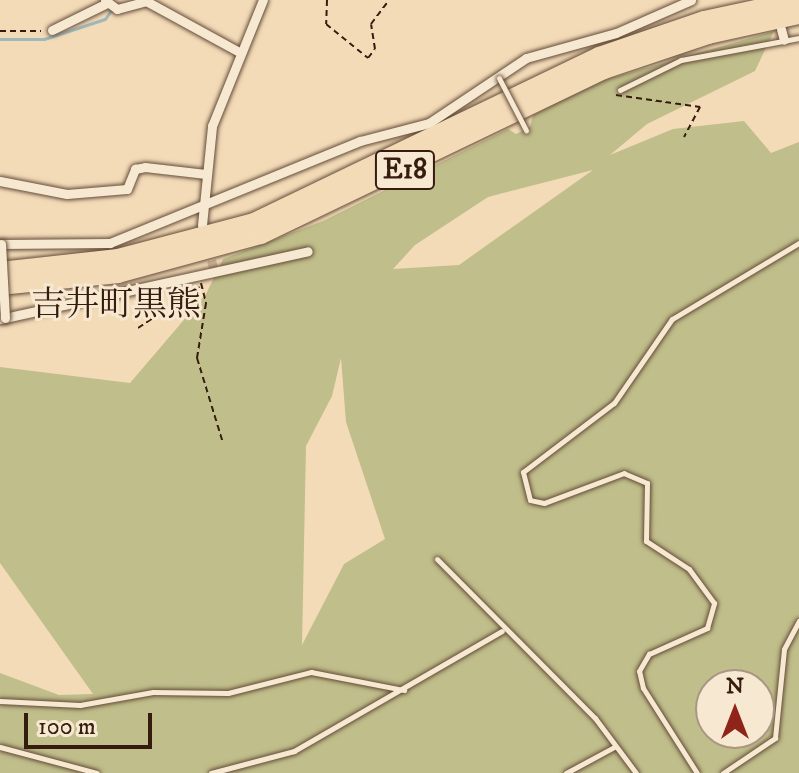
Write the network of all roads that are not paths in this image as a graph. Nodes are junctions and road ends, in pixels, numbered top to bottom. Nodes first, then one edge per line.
1 (263, 0) edge
2 (691, 0) edge
3 (797, 0) edge
4 (106, 2) edge
5 (799, 15) edge
6 (781, 29) dead end
7 (52, 30) road end
8 (799, 38) edge
9 (784, 40) junction
10 (239, 52) junction
11 (498, 75) junction
12 (620, 90) road end
13 (526, 130) dead end
14 (206, 174) junction
15 (0, 181) edge
16 (205, 206) junction
17 (202, 225) dead end
18 (799, 243) edge
19 (1, 244) edge
20 (308, 251) dead end
21 (0, 271) edge
22 (0, 286) edge
23 (2, 318) edge
24 (437, 559) dead end
25 (799, 621) edge
26 (502, 631) junction
27 (404, 690) junction
28 (0, 701) edge
29 (0, 747) edge
30 (614, 747) junction
31 (97, 773) edge
32 (211, 773) edge
33 (566, 773) edge
34 (636, 773) edge
35 (697, 773) edge
36 (723, 773) edge

1 - 10 street
2 - 11 street
3 - 21 highway, E18
4 - 7 street
4 - 10 street
5 - 22 highway, E18
6 - 9 street
8 - 9 lane
9 - 12 lane
10 - 14 street
11 - 13 lane, bridge
11 - 16 street
14 - 15 street
14 - 16 street
16 - 17 street
16 - 19 street
18 - 35 lane
19 - 23 street, bridge
20 - 23 street
24 - 26 lane
25 - 36 lane
26 - 27 lane
26 - 30 lane
27 - 28 lane
27 - 32 lane
29 - 31 lane
30 - 33 lane
30 - 34 lane

